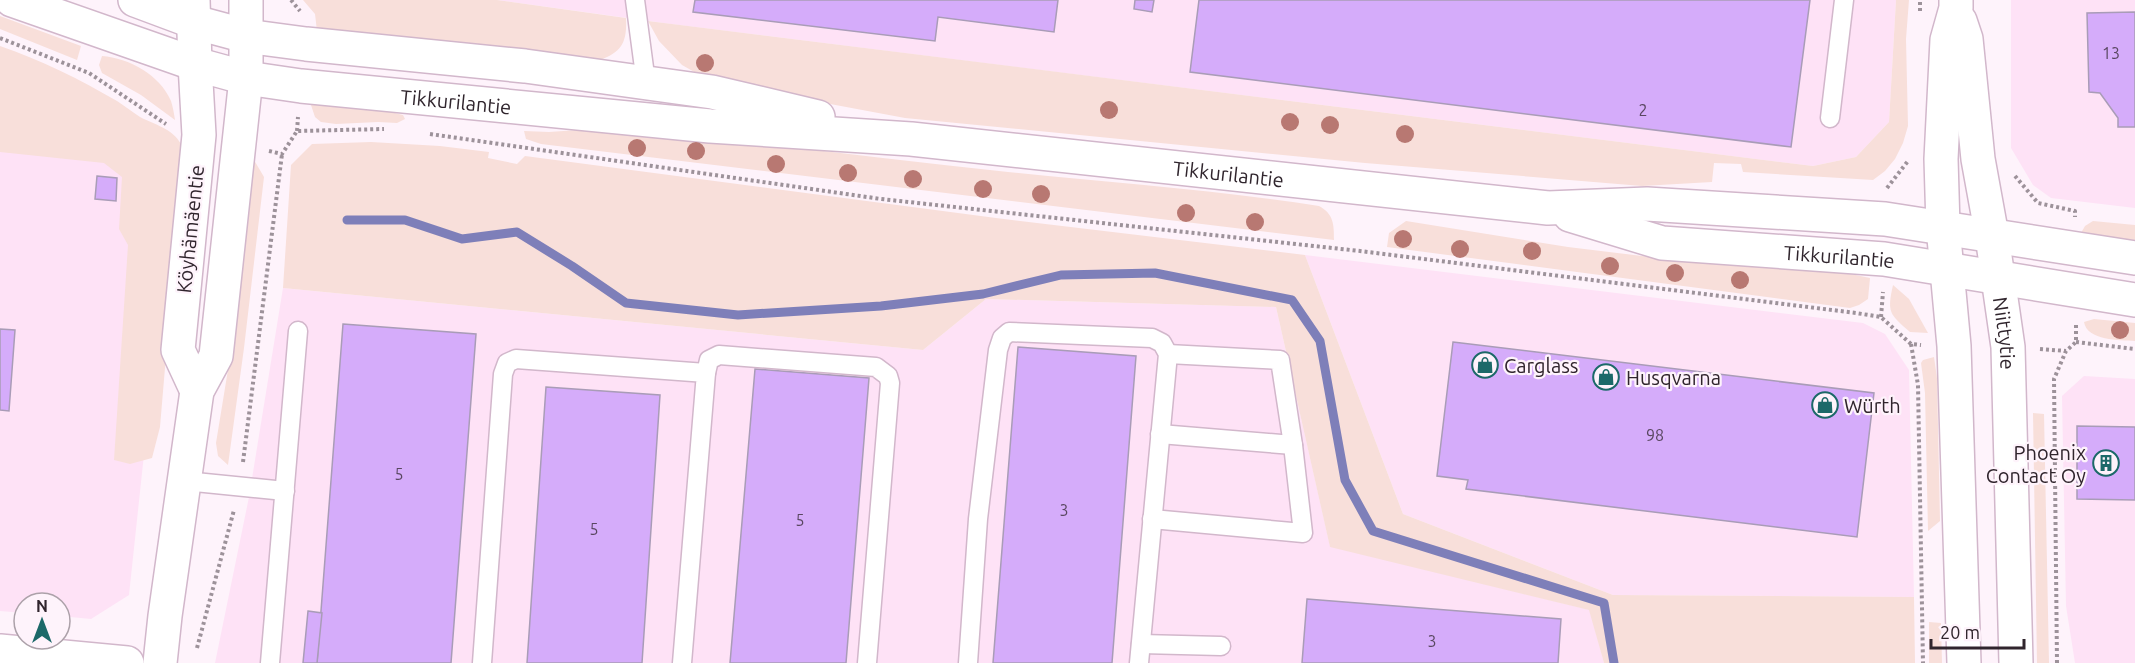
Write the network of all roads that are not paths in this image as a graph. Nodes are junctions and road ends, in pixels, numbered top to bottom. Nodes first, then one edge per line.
1 (12, 0) edge
2 (135, 0) edge
3 (246, 0) edge
4 (635, 0) edge
5 (1844, 0) edge
6 (1956, 4) edge
7 (194, 11) edge
8 (246, 36) junction
9 (195, 64) junction
10 (246, 78) junction
11 (646, 83) junction
12 (1830, 118) dead end
13 (910, 139) junction
14 (1548, 208) junction
15 (1943, 227) junction
16 (1992, 236) junction
17 (2135, 258) edge
18 (1947, 270) junction
19 (1999, 278) junction
20 (2135, 300) edge
21 (298, 331) dead end
22 (1168, 354) junction
23 (706, 373) junction
24 (197, 391) junction
25 (1160, 434) junction
26 (1293, 445) junction
27 (185, 481) junction
28 (285, 490) junction
29 (1152, 519) junction
30 (1141, 644) junction
31 (1221, 646) dead end
32 (0, 651) edge
33 (127, 663) edge
34 (160, 663) edge
35 (270, 663) edge
36 (482, 663) edge
37 (682, 663) edge
38 (867, 663) edge
39 (968, 663) edge
40 (1139, 663) edge
41 (1964, 663) edge
42 (2016, 663) edge

1 - 9 main road, Tikkurilantie
2 - 7 main road, Tikkurilantie
3 - 8 main road, Köyhämäentie
4 - 11 lane
5 - 12 lane
6 - 15 main road, Niittytie
6 - 16 main road, Niittytie
7 - 8 main road, Tikkurilantie
7 - 9 main road, Köyhämäentie
8 - 10 main road, Köyhämäentie
8 - 11 main road, Tikkurilantie
9 - 10 main road, Tikkurilantie
9 - 24 main road, Köyhämäentie
10 - 13 main road, Tikkurilantie
10 - 24 main road, Köyhämäentie
11 - 13 main road, Tikkurilantie
13 - 14 main road, Tikkurilantie
14 - 15 main road, Tikkurilantie
14 - 18 main road, Tikkurilantie
15 - 16 main road, Tikkurilantie
15 - 18 main road, Niittytie
16 - 17 main road, Tikkurilantie
16 - 19 main road, Niittytie
18 - 19 main road, Tikkurilantie
18 - 41 main road, Niittytie
19 - 20 main road, Tikkurilantie
19 - 42 main road, Niittytie
21 - 28 lane
22 - 25 lane
22 - 26 lane
22 - 39 lane
23 - 36 lane
23 - 37 lane
23 - 38 lane
24 - 27 main road, Köyhämäentie
25 - 26 lane
25 - 29 lane
26 - 29 lane
27 - 28 lane
27 - 34 main road, Köyhämäentie
28 - 35 lane
29 - 30 lane
30 - 31 lane
30 - 40 lane
32 - 33 main road

